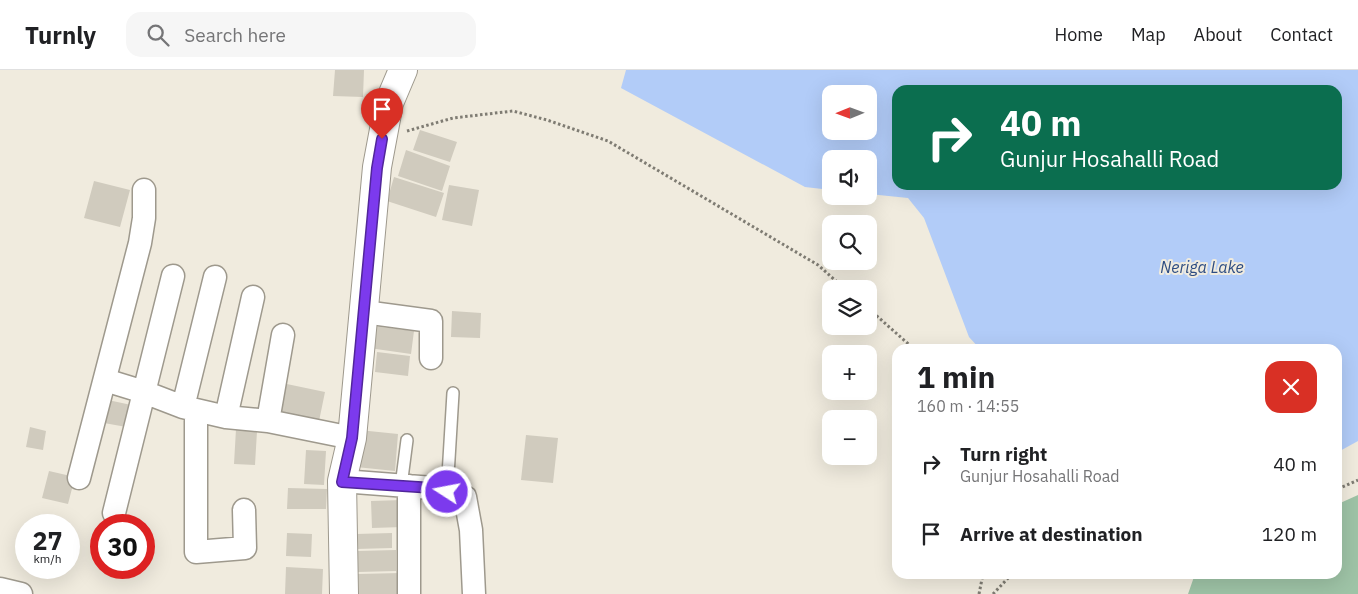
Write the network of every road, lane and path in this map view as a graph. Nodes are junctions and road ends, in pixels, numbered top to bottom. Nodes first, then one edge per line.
1 (403, 70) edge
2 (382, 139) junction
3 (144, 190) dead end
4 (173, 276) dead end
5 (215, 277) dead end
6 (834, 280) edge
7 (253, 297) dead end
8 (364, 312) junction
9 (877, 317) edge
10 (283, 336) dead end
11 (908, 344) edge
12 (431, 358) dead end
13 (105, 380) junction
14 (144, 392) junction
15 (453, 393) dead end
16 (190, 409) junction
17 (226, 417) junction
18 (268, 422) junction
19 (352, 438) junction
20 (407, 440) dead end
21 (78, 478) dead end
22 (1358, 480) edge
23 (342, 482) junction
24 (405, 486) junction
25 (1342, 487) edge
26 (447, 492) junction
27 (244, 510) dead end
28 (114, 514) dead end
29 (982, 579) edge
30 (1007, 579) edge
31 (0, 589) edge
32 (21, 594) edge
33 (344, 594) edge
34 (409, 594) edge
35 (474, 594) edge
36 (979, 594) edge
37 (992, 594) edge

1 - 2 street
2 - 6 path
2 - 8 street
3 - 13 street
4 - 14 street
5 - 16 street
7 - 17 street
8 - 12 street
8 - 19 street
9 - 11 path
10 - 18 street
13 - 14 street
13 - 21 street
14 - 16 street
14 - 28 street
15 - 26 lane
16 - 17 street
16 - 27 street
17 - 18 street
18 - 19 street
19 - 23 street
20 - 24 lane
22 - 25 path
23 - 24 street
23 - 33 street
24 - 26 street
24 - 34 street
26 - 35 street
29 - 36 path
30 - 37 path
31 - 32 street

